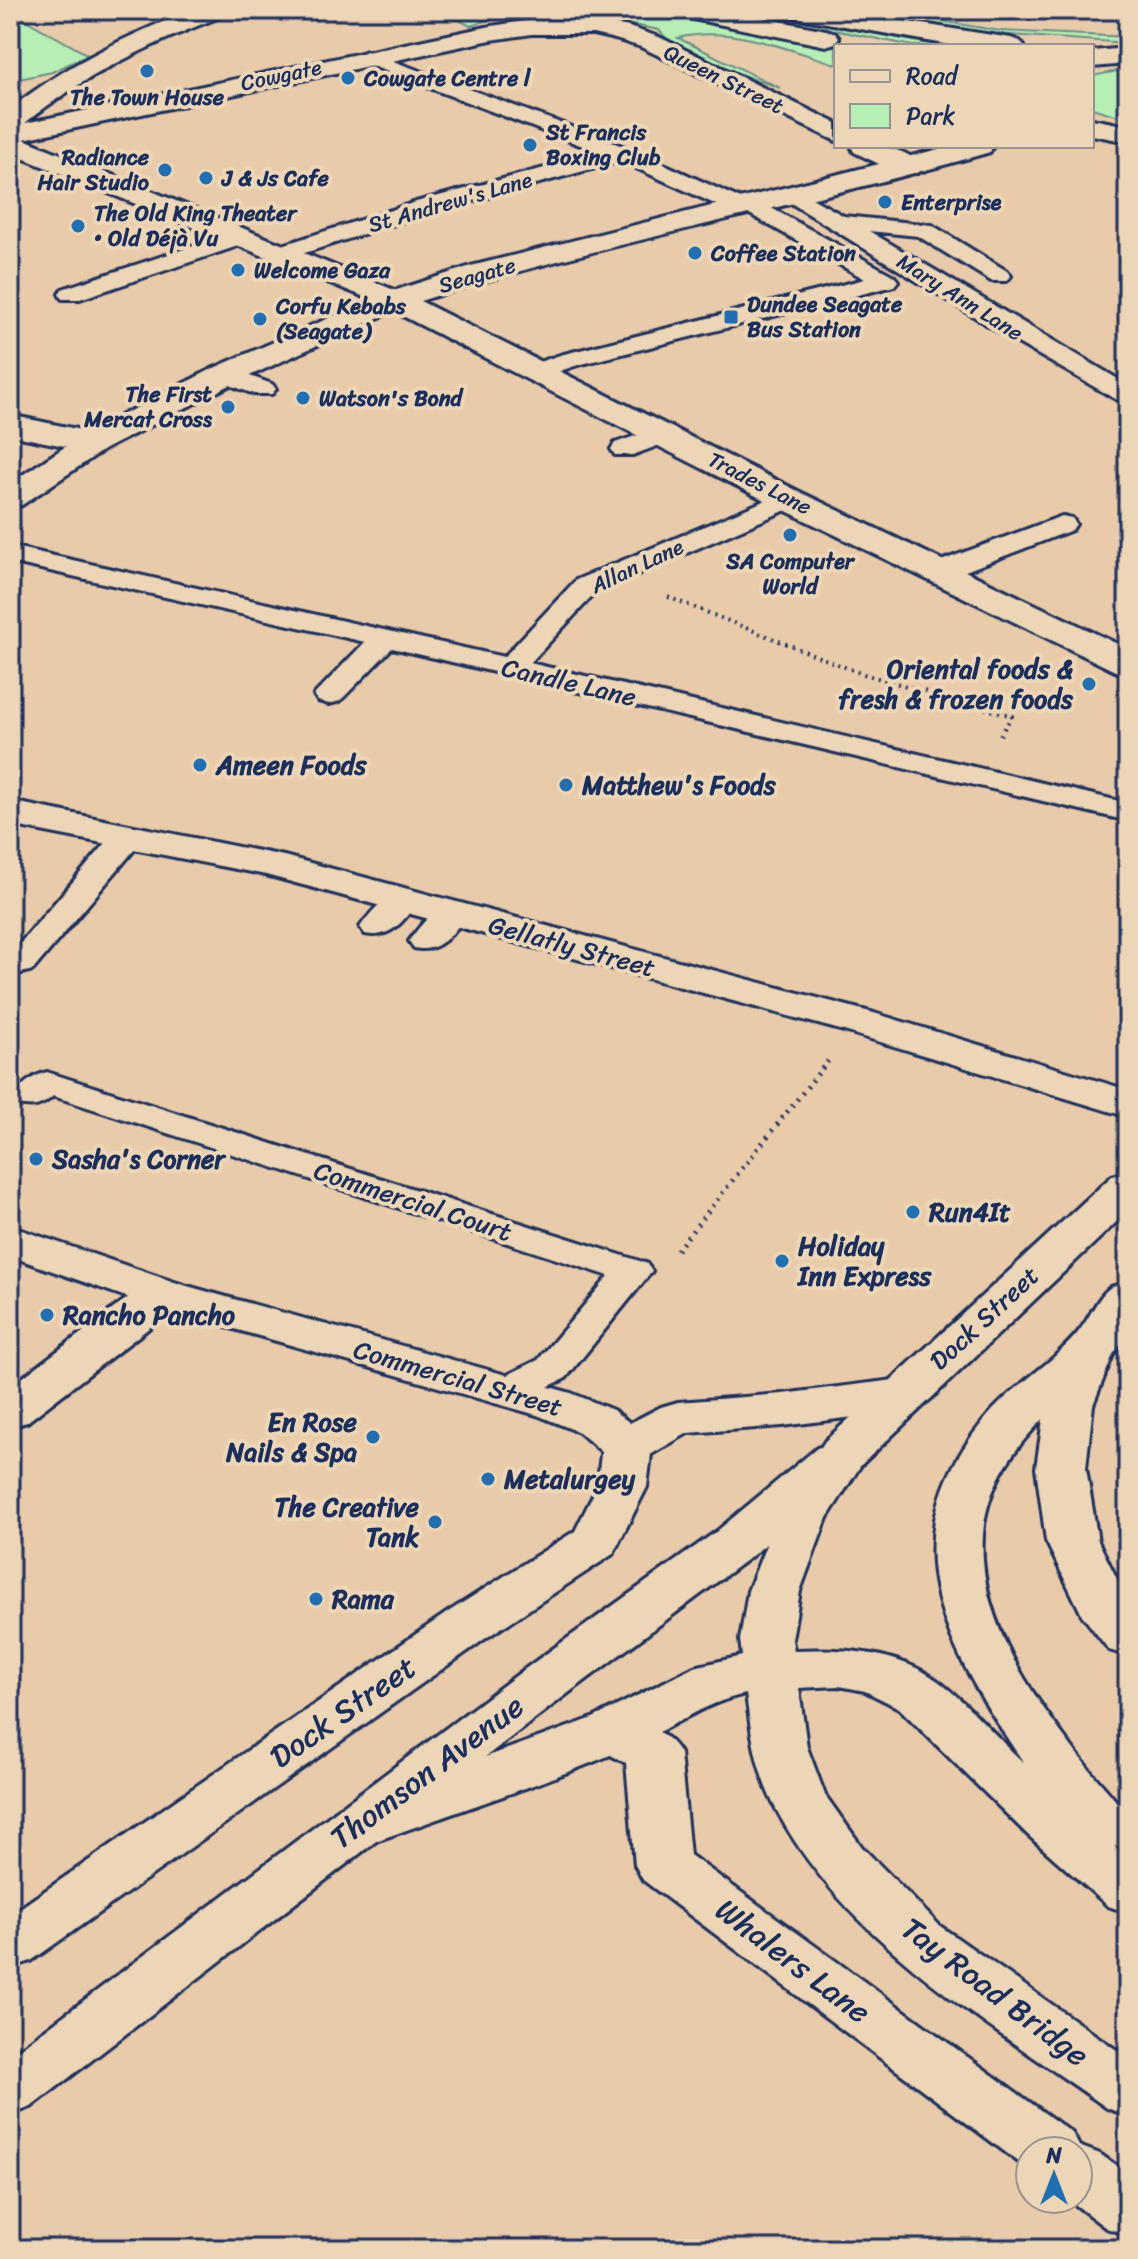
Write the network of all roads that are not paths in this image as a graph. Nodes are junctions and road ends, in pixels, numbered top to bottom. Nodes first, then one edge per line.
1 (683, 10) edge
2 (793, 10) edge
3 (203, 12) edge
4 (562, 26) joint
5 (854, 44) edge
6 (996, 44) edge
7 (1128, 56) edge
8 (366, 57) junction
9 (1094, 58) edge
10 (55, 90) junction
11 (142, 105) junction
12 (10, 122) edge
13 (834, 132) edge
14 (10, 134) edge
15 (10, 143) edge
16 (868, 148) edge
17 (973, 148) edge
18 (623, 154) junction
19 (908, 167) junction
20 (794, 195) junction
21 (744, 206) junction
22 (837, 221) junction
23 (239, 238) junction
24 (278, 254) junction
25 (999, 276) dead end
26 (71, 294) dead end
27 (394, 300) junction
28 (533, 372) junction
29 (225, 375) junction
30 (263, 389) dead end
31 (1128, 396) edge
32 (10, 425) edge
33 (664, 434) junction
34 (94, 442) junction
35 (624, 449) dead end
36 (10, 498) edge
37 (788, 499) junction
38 (1062, 524) dead end
39 (10, 554) edge
40 (940, 571) junction
41 (386, 638) junction
42 (1128, 663) edge
43 (510, 668) junction
44 (329, 695) dead end
45 (1128, 812) edge
46 (10, 813) edge
47 (129, 836) junction
48 (21, 963) dead end
49 (31, 1097) dead end
50 (1128, 1104) edge
51 (1128, 1186) edge
52 (10, 1240) edge
53 (163, 1294) junction
54 (1128, 1297) edge
55 (1092, 1347) junction
56 (509, 1390) junction
57 (902, 1395) junction
58 (10, 1411) edge
59 (627, 1446) junction
60 (843, 1453) junction
61 (1128, 1637) edge
62 (769, 1670) junction
63 (612, 1732) junction
64 (356, 1826) junction
65 (1128, 1858) edge
66 (1128, 1891) edge
67 (10, 1945) edge
68 (10, 2090) edge
69 (1128, 2091) edge
70 (1028, 2135) edge
71 (1094, 2184) edge
72 (1128, 2209) edge

1 - 5 main road
2 - 6 main road
3 - 10 main road
4 - 8 main road, Cowgate
4 - 13 main road, Queen Street
7 - 9 main road
8 - 11 main road, Cowgate
8 - 18 lane
10 - 11 main road, Cowgate
10 - 12 main road
11 - 14 main road, Cowgate
15 - 23 main road, Trades Lane
16 - 19 main road
17 - 19 main road, Seagate
18 - 21 lane
18 - 24 lane, St Andrew's Lane
19 - 20 main road, Seagate
20 - 21 main road, Seagate
20 - 22 lane, Mary Ann Lane
21 - 27 main road, Seagate
21 - 28 lane
22 - 25 lane
22 - 31 lane, Mary Ann Lane
23 - 24 main road, Trades Lane
23 - 26 lane
24 - 27 main road, Trades Lane
27 - 28 main road, Trades Lane
27 - 29 main road, Seagate
28 - 33 main road, Trades Lane
29 - 30 lane
29 - 34 main road, Seagate
32 - 34 main road
33 - 35 lane
33 - 37 main road, Trades Lane
34 - 36 main road, Seagate
37 - 40 main road, Trades Lane
37 - 43 lane, Allan Lane
38 - 40 lane
39 - 41 lane, Candle Lane
40 - 42 main road, Trades Lane
41 - 43 lane, Candle Lane
41 - 44 lane
43 - 45 lane, Candle Lane
46 - 47 main road, Gellatly Street
47 - 48 lane
47 - 50 main road, Gellatly Street
49 - 56 lane, Commercial Court
51 - 57 main road, Dock Street
52 - 53 main road, Commercial Street
53 - 56 main road, Commercial Street
53 - 58 main road
54 - 55 main road
55 - 61 main road
55 - 65 main road
56 - 59 main road, Commercial Street
57 - 59 main road
57 - 60 main road, Dock Street
59 - 67 main road, Dock Street
60 - 62 main road, Tay Road Bridge
60 - 64 main road, Thomson Avenue
62 - 63 main road
62 - 66 main road
62 - 69 main road, Tay Road Bridge
63 - 64 main road
63 - 70 main road, Whalers Lane
64 - 68 main road, Thomson Avenue
71 - 72 main road

